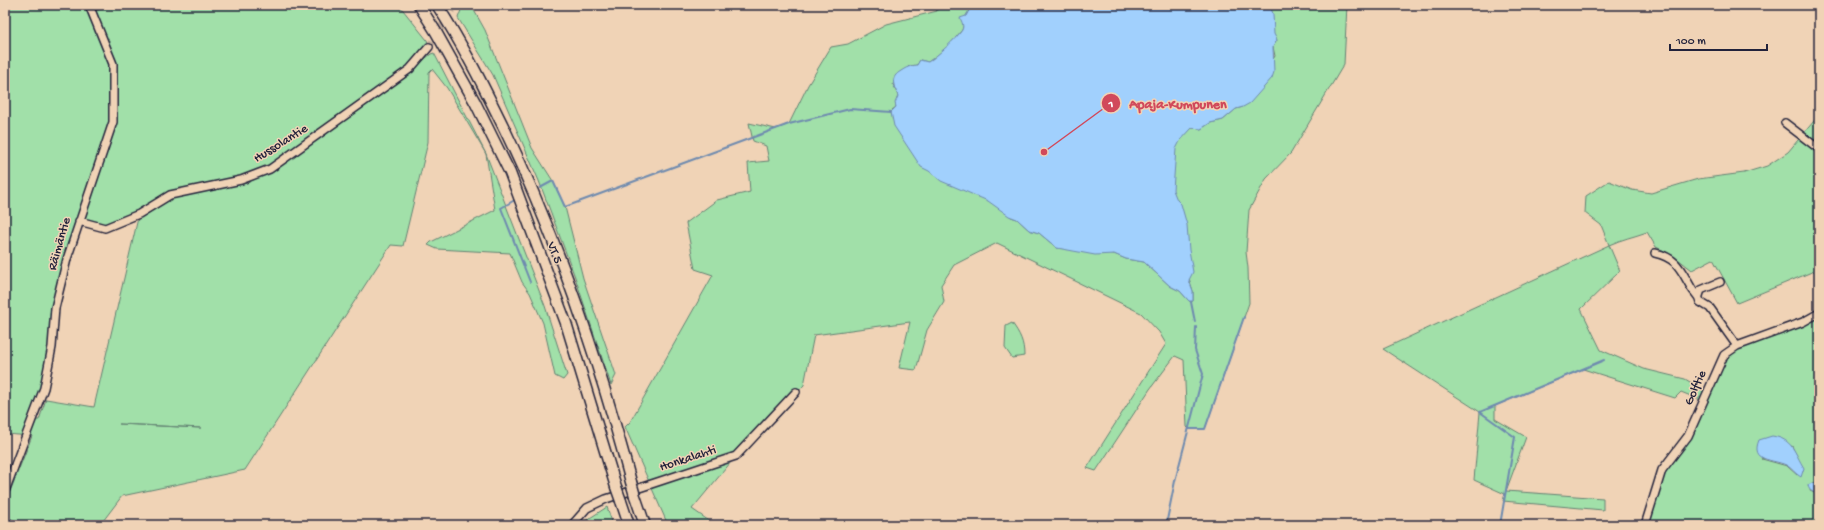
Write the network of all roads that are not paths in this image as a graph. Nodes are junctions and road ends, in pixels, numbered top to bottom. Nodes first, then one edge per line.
1 (89, 5) edge
2 (419, 5) edge
3 (437, 5) edge
4 (429, 47) tunnel mouth
5 (1785, 123) dead end
6 (1819, 149) edge
7 (79, 221) junction
8 (1655, 253) dead end
9 (1720, 282) dead end
10 (1699, 296) junction
11 (1819, 313) edge
12 (1737, 346) junction
13 (796, 392) dead end
14 (5, 491) edge
15 (5, 522) edge
16 (12, 525) edge
17 (572, 525) edge
18 (629, 525) edge
19 (645, 525) edge
20 (1645, 525) edge

1 - 7 street, Räimäntie
2 - 18 highway, VT 5, bridge
3 - 19 highway, VT 5, bridge
4 - 7 street, Hussolantie
5 - 6 street
7 - 14 street, Räimäntie
8 - 10 street
9 - 10 street
10 - 12 street
11 - 12 street, Golftie
12 - 20 street, Golftie
13 - 17 street, Honkalahti
15 - 16 street

